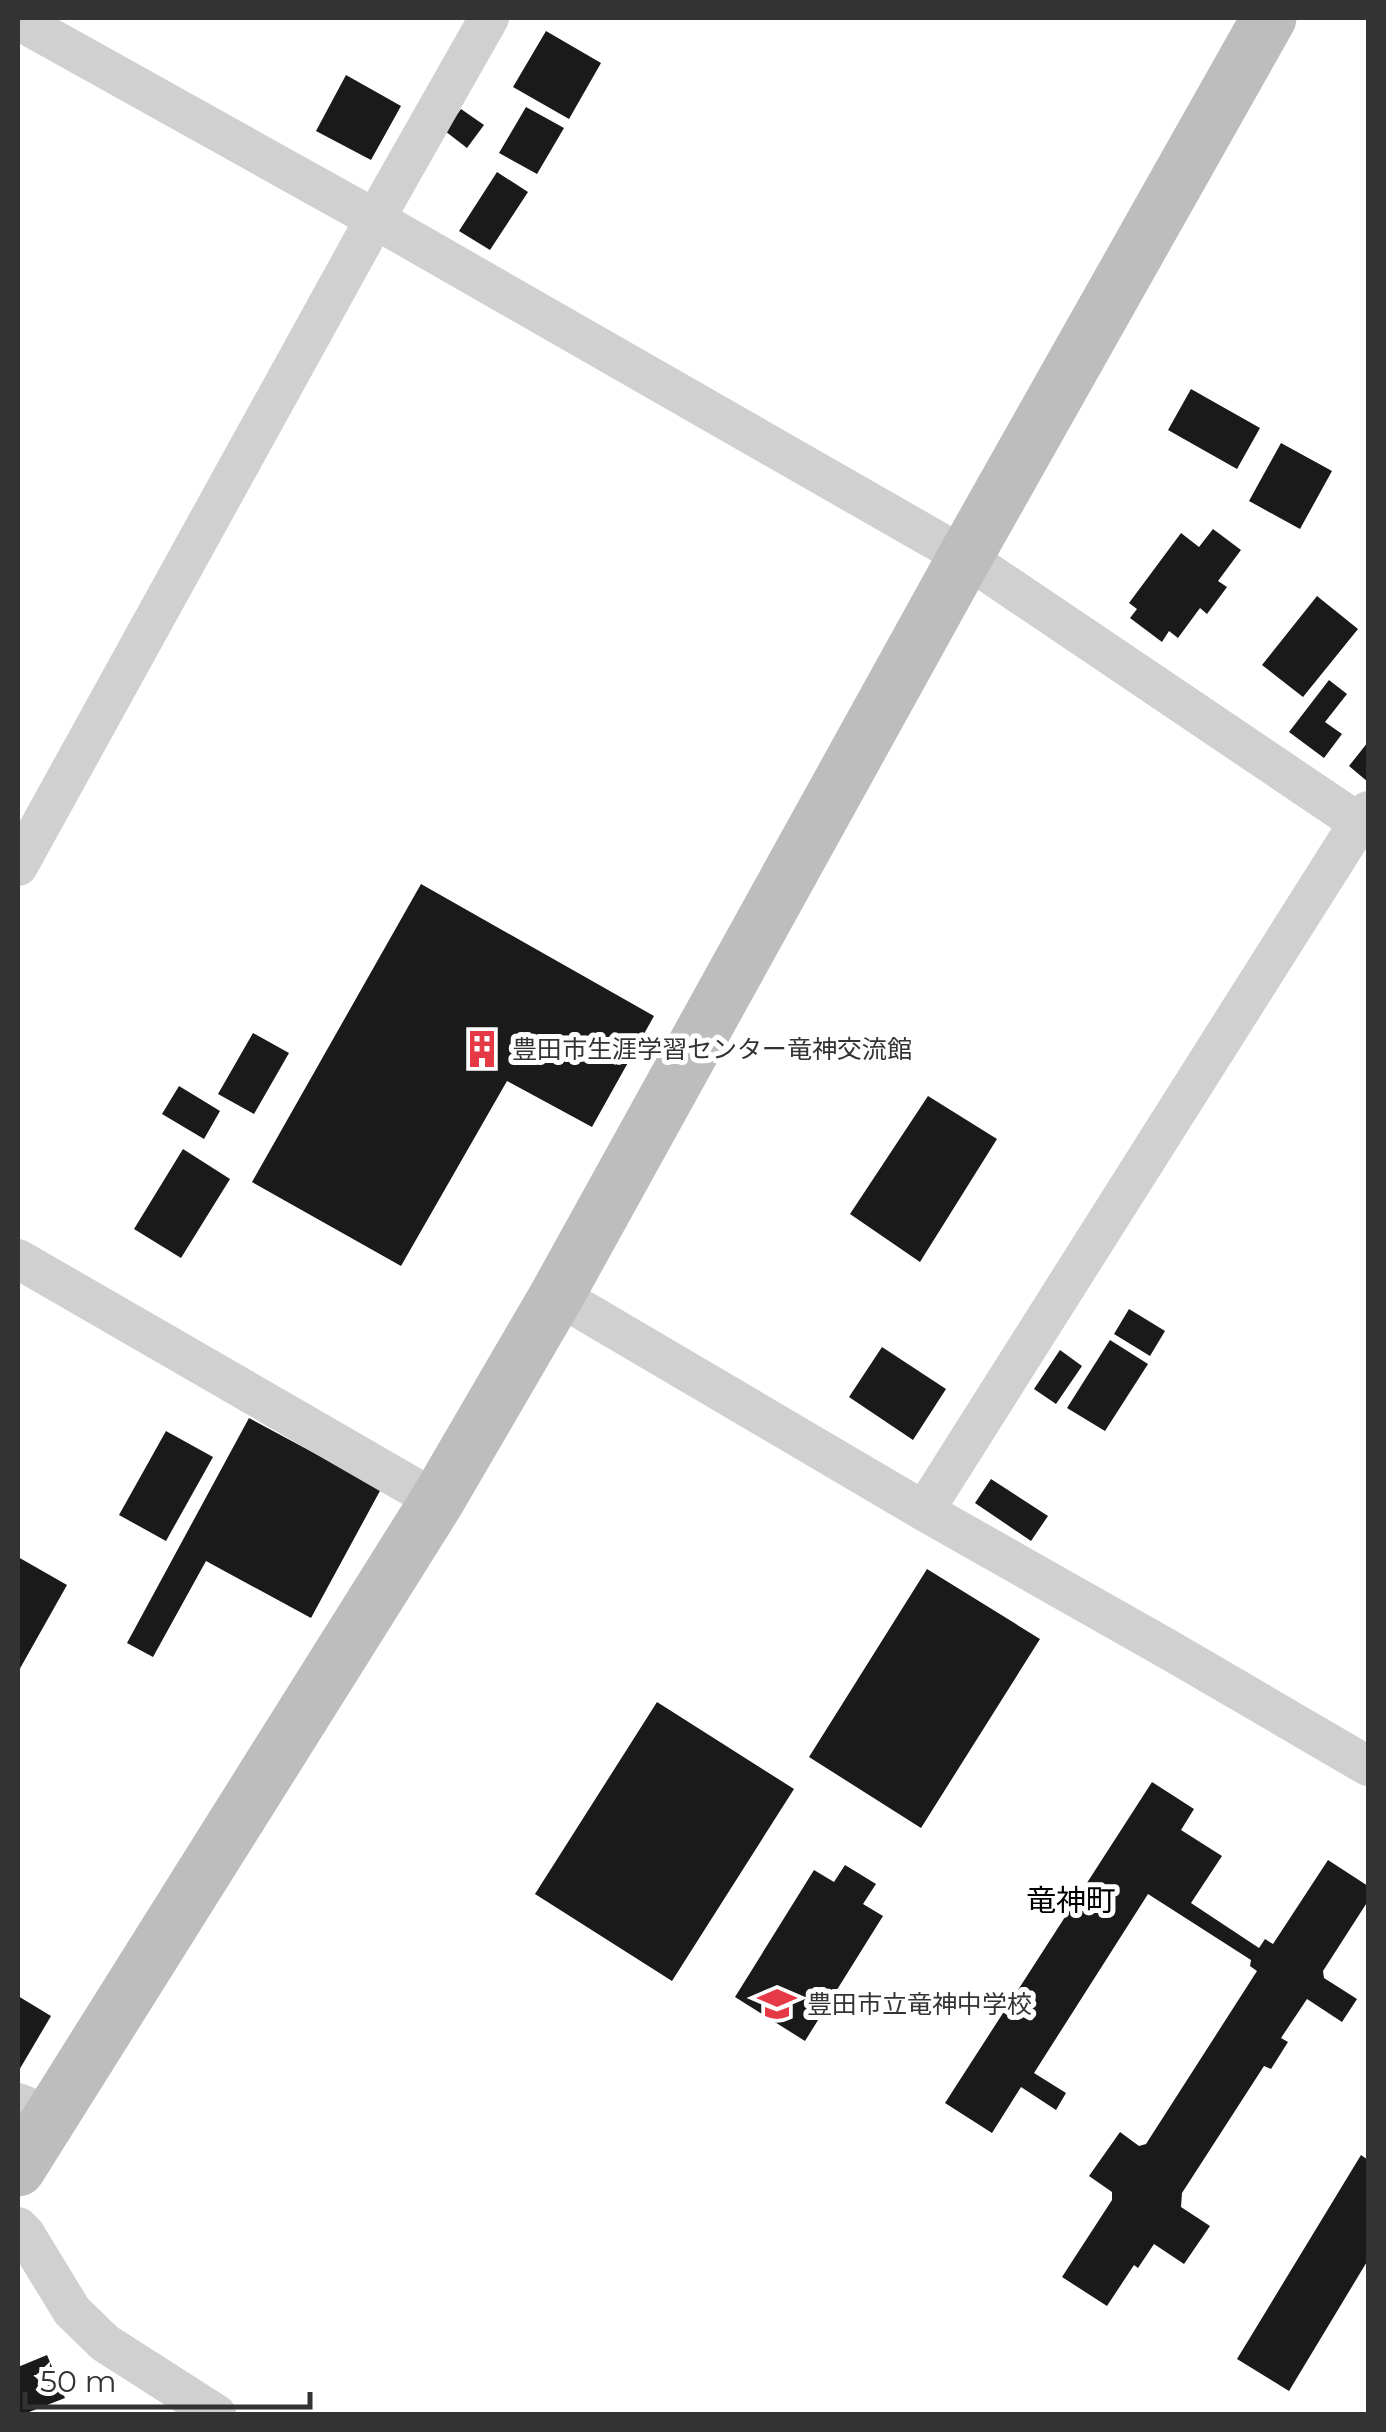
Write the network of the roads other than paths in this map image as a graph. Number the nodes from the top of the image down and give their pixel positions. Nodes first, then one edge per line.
1 (489, 18) edge
2 (1269, 18) edge
3 (18, 20) edge
4 (374, 219) junction
5 (965, 557) junction
6 (1365, 822) edge
7 (18, 866) edge
8 (18, 1260) edge
9 (557, 1295) junction
10 (437, 1501) junction
11 (924, 1511) junction
12 (1368, 1766) edge
13 (34, 2110) edge
14 (18, 2169) edge
15 (18, 2226) edge
16 (216, 2414) edge

1 - 4 street
2 - 5 street
3 - 4 street
4 - 5 street
4 - 7 street
5 - 6 street
5 - 9 street
6 - 11 street
8 - 10 street
9 - 10 street
9 - 11 street
10 - 13 street
11 - 12 street
13 - 14 street
15 - 16 street

